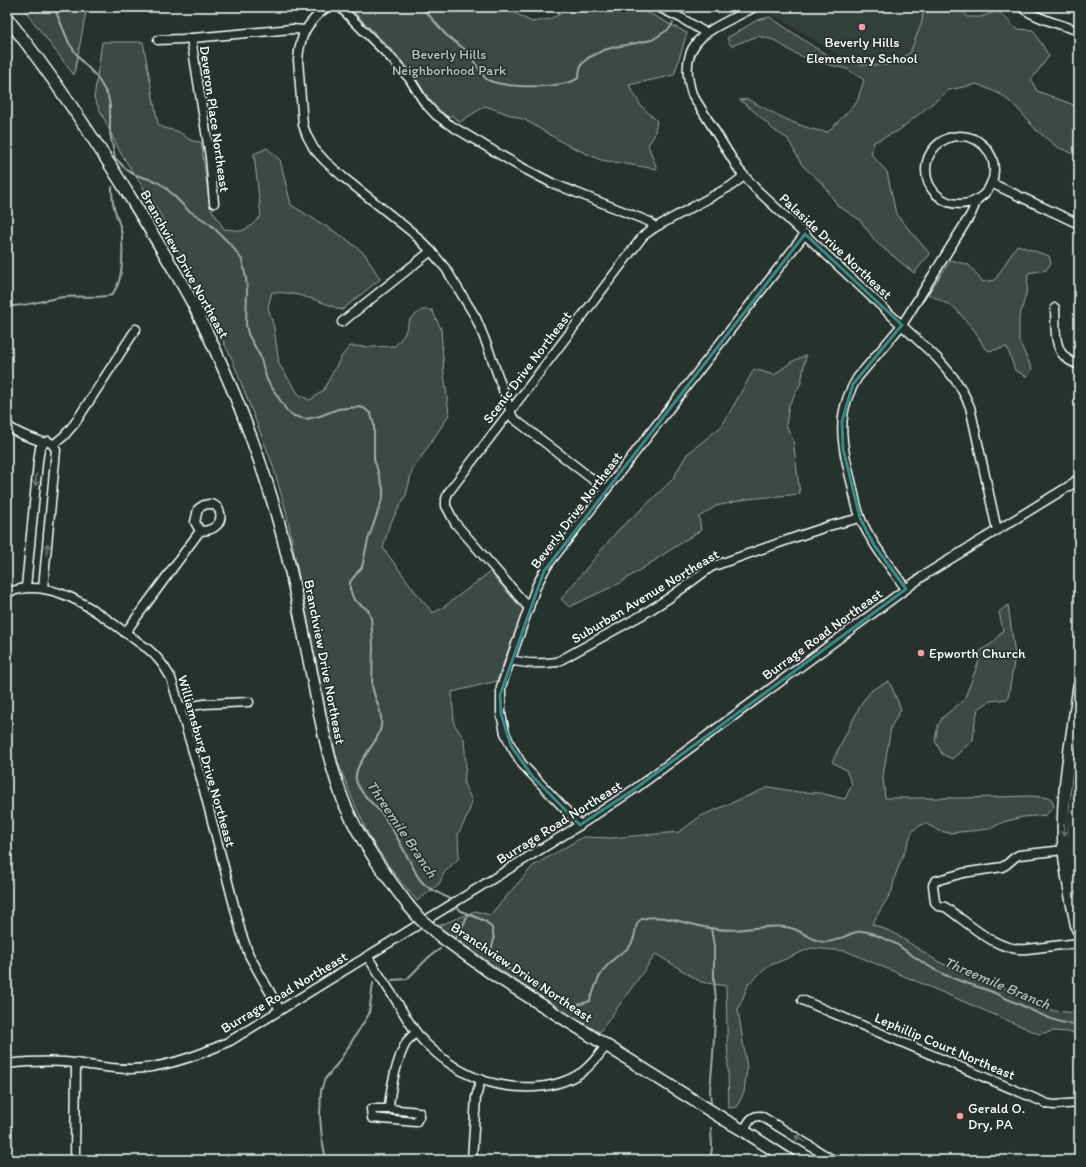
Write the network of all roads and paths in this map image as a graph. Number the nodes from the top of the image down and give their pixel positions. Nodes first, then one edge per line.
1 (327, 7) edge
2 (340, 7) edge
3 (658, 7) edge
4 (755, 7) edge
5 (1021, 7) edge
6 (7, 18) edge
7 (305, 30) junction
8 (1079, 31) edge
9 (706, 33) junction
10 (191, 38) junction
11 (158, 40) dead end
12 (744, 176) junction
13 (991, 183) junction
14 (977, 200) junction
15 (214, 203) dead end
16 (1079, 224) edge
17 (654, 228) junction
18 (805, 234) junction
19 (430, 251) junction
20 (1055, 308) dead end
21 (342, 322) dead end
22 (902, 324) junction
23 (136, 329) dead end
24 (1079, 365) edge
25 (510, 411) junction
26 (7, 425) edge
27 (44, 443) junction
28 (53, 444) junction
29 (1078, 481) edge
30 (605, 490) junction
31 (860, 518) junction
32 (997, 530) junction
33 (200, 531) dead end
34 (26, 587) junction
35 (43, 588) junction
36 (906, 589) junction
37 (7, 593) edge
38 (529, 608) junction
39 (125, 633) junction
40 (510, 660) junction
41 (1079, 686) edge
42 (249, 702) dead end
43 (181, 708) junction
44 (1079, 768) edge
45 (1074, 792) edge
46 (580, 825) junction
47 (1064, 850) junction
48 (1079, 887) edge
49 (1079, 932) edge
50 (1079, 943) edge
51 (367, 956) junction
52 (802, 1000) dead end
53 (280, 1010) junction
54 (416, 1032) junction
55 (606, 1046) junction
56 (76, 1063) junction
57 (7, 1064) edge
58 (481, 1079) junction
59 (1079, 1103) edge
60 (389, 1109) junction
61 (744, 1130) junction
62 (75, 1160) edge
63 (472, 1160) edge
64 (789, 1160) edge
65 (833, 1160) edge

1 - 7 street
2 - 17 street
3 - 9 street
4 - 9 street, Palaside Drive Northeast
5 - 8 street
6 - 55 main road, Branchview Drive Northeast, bridge
7 - 10 street
7 - 19 street
9 - 12 street, Palaside Drive Northeast
10 - 11 street
10 - 15 street, Deveron Place Northeast
12 - 17 street, Scenic Drive Northeast
12 - 18 street, Palaside Drive Northeast
13 - 14 street
13 - 14 street
13 - 16 street
14 - 22 street
17 - 25 street, Scenic Drive Northeast
18 - 22 street, Palaside Drive Northeast
18 - 30 street, Beverly Drive Northeast
19 - 21 street
19 - 25 street
20 - 24 street
22 - 31 street
22 - 32 street, Palaside Drive Northeast
23 - 28 street
25 - 30 street
25 - 38 street, Scenic Drive Northeast
26 - 27 street
27 - 28 street
27 -> 34 street
35 -> 28 street
29 - 32 street, Burrage Road Northeast
30 - 38 street, Beverly Drive Northeast
31 - 36 street
31 - 40 street, Suburban Avenue Northeast
32 - 36 street, Burrage Road Northeast
33 - 39 street
34 - 35 street, Williamsburg Drive Northeast
34 - 37 street, Williamsburg Drive Northeast
35 - 39 street, Williamsburg Drive Northeast
36 - 46 street, Burrage Road Northeast
38 - 40 street, Beverly Drive Northeast
39 - 43 street, Williamsburg Drive Northeast
40 - 46 street, Beverly Drive Northeast
41 - 45 main road
42 - 43 street
43 - 53 street, Williamsburg Drive Northeast
44 - 45 main road
45 -> 47 main road
45 - 48 main road
46 - 51 street, Burrage Road Northeast
47 - 49 main road
47 - 50 street
51 - 53 street, Burrage Road Northeast
51 - 54 street
52 - 59 street, Lephillip Court Northeast
53 - 56 street, Burrage Road Northeast
54 - 58 street
54 - 60 street
55 - 58 street
55 - 61 main road, Branchview Drive Northeast
56 - 57 street, Burrage Road Northeast
56 - 62 street
58 - 63 street
60 - 60 street
61 - 64 main road, Branchview Drive Northeast
65 -> 61 street

